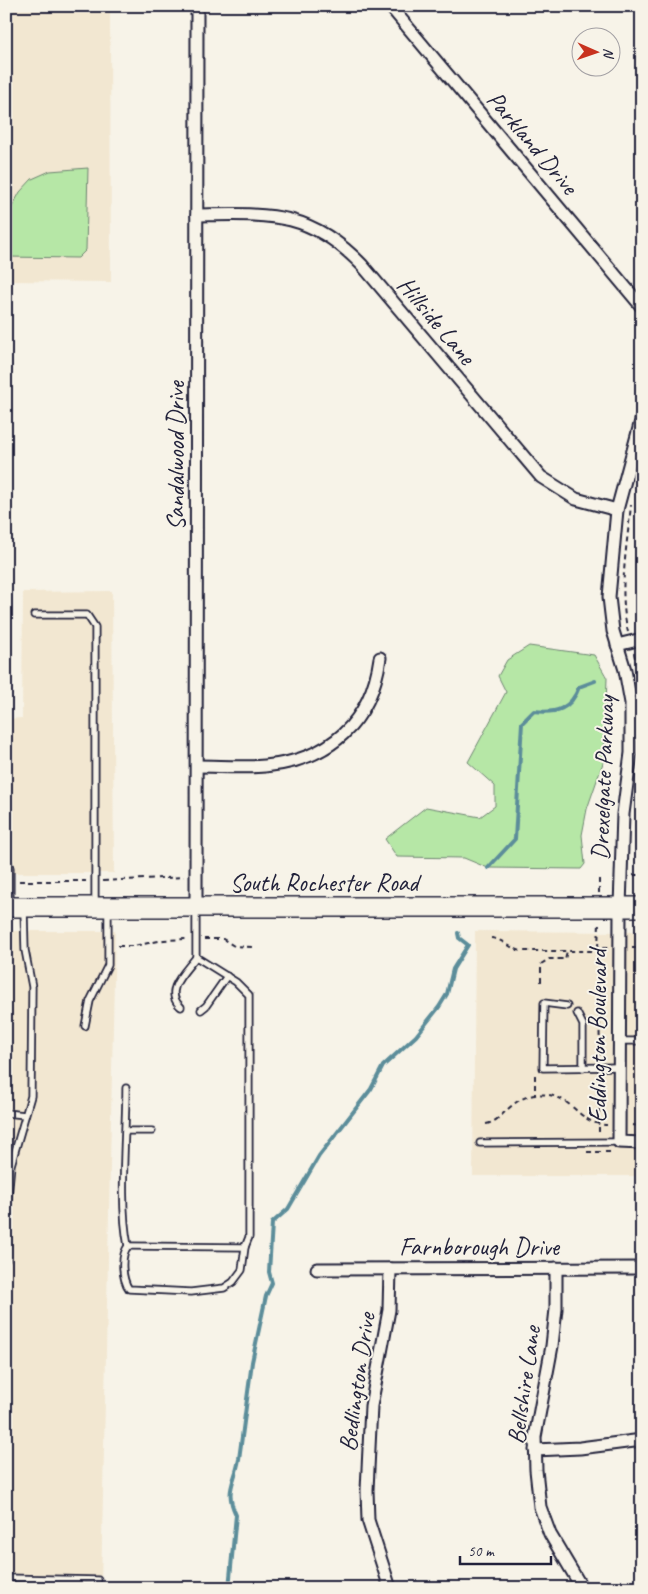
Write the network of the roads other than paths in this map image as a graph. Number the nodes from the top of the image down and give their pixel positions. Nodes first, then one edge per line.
1 (197, 6) edge
2 (390, 6) edge
3 (197, 215) junction
4 (642, 307) edge
5 (642, 417) edge
6 (617, 510) junction
7 (34, 615) dead end
8 (642, 638) edge
9 (617, 645) junction
10 (380, 658) dead end
11 (197, 766) junction
12 (6, 856) edge
13 (101, 906) junction
14 (196, 906) junction
15 (13, 907) edge
16 (620, 907) junction
17 (642, 907) edge
18 (196, 957) junction
19 (227, 976) junction
20 (567, 1006) dead end
21 (181, 1008) dead end
22 (201, 1010) dead end
23 (577, 1013) dead end
24 (85, 1026) dead end
25 (620, 1041) junction
26 (642, 1041) edge
27 (620, 1067) junction
28 (583, 1068) junction
29 (126, 1088) dead end
30 (6, 1113) edge
31 (25, 1115) junction
32 (126, 1131) junction
33 (152, 1131) dead end
34 (619, 1142) junction
35 (642, 1142) edge
36 (480, 1143) dead end
37 (128, 1246) junction
38 (245, 1247) junction
39 (6, 1260) edge
40 (317, 1268) dead end
41 (556, 1268) junction
42 (642, 1268) edge
43 (390, 1269) junction
44 (642, 1440) edge
45 (535, 1450) junction
46 (6, 1578) edge
47 (98, 1580) dead end
48 (390, 1588) edge
49 (582, 1588) edge

1 - 3 street, Sandalwood Drive
2 - 4 street, Parkland Drive
3 - 6 street, Hillside Lane
3 - 11 street, Sandalwood Drive
5 - 6 street, Drexelgate Parkway
6 - 9 street, Drexelgate Parkway
7 - 13 lane
8 - 9 street
9 - 16 street, Drexelgate Parkway
10 - 11 street
11 - 14 street, Sandalwood Drive
12 - 15 lane
13 - 14 main road, South Rochester Road
13 - 15 main road, South Rochester Road
13 - 24 lane
14 - 16 main road, South Rochester Road
14 - 18 lane
15 - 31 lane
16 - 17 main road, South Rochester Road
16 - 25 street, Eddington Boulevard
18 - 19 lane
18 - 21 lane
19 - 22 lane
19 - 38 lane
20 - 28 lane
23 - 28 lane
25 - 26 lane
25 - 27 street, Eddington Boulevard
27 - 28 lane
27 - 34 street, Eddington Boulevard
29 - 32 lane
30 - 31 lane
31 - 39 lane
32 - 33 lane
32 - 37 lane
34 - 35 street, Eddington Boulevard
34 - 36 lane
37 - 38 lane
37 - 38 lane
40 - 43 street, Farnborough Drive
41 - 42 street, Farnborough Drive
41 - 43 street, Farnborough Drive
41 - 45 street, Bellshire Lane
43 - 48 street, Bedlington Drive
44 - 45 street
45 - 49 street, Bellshire Lane
46 - 47 lane

